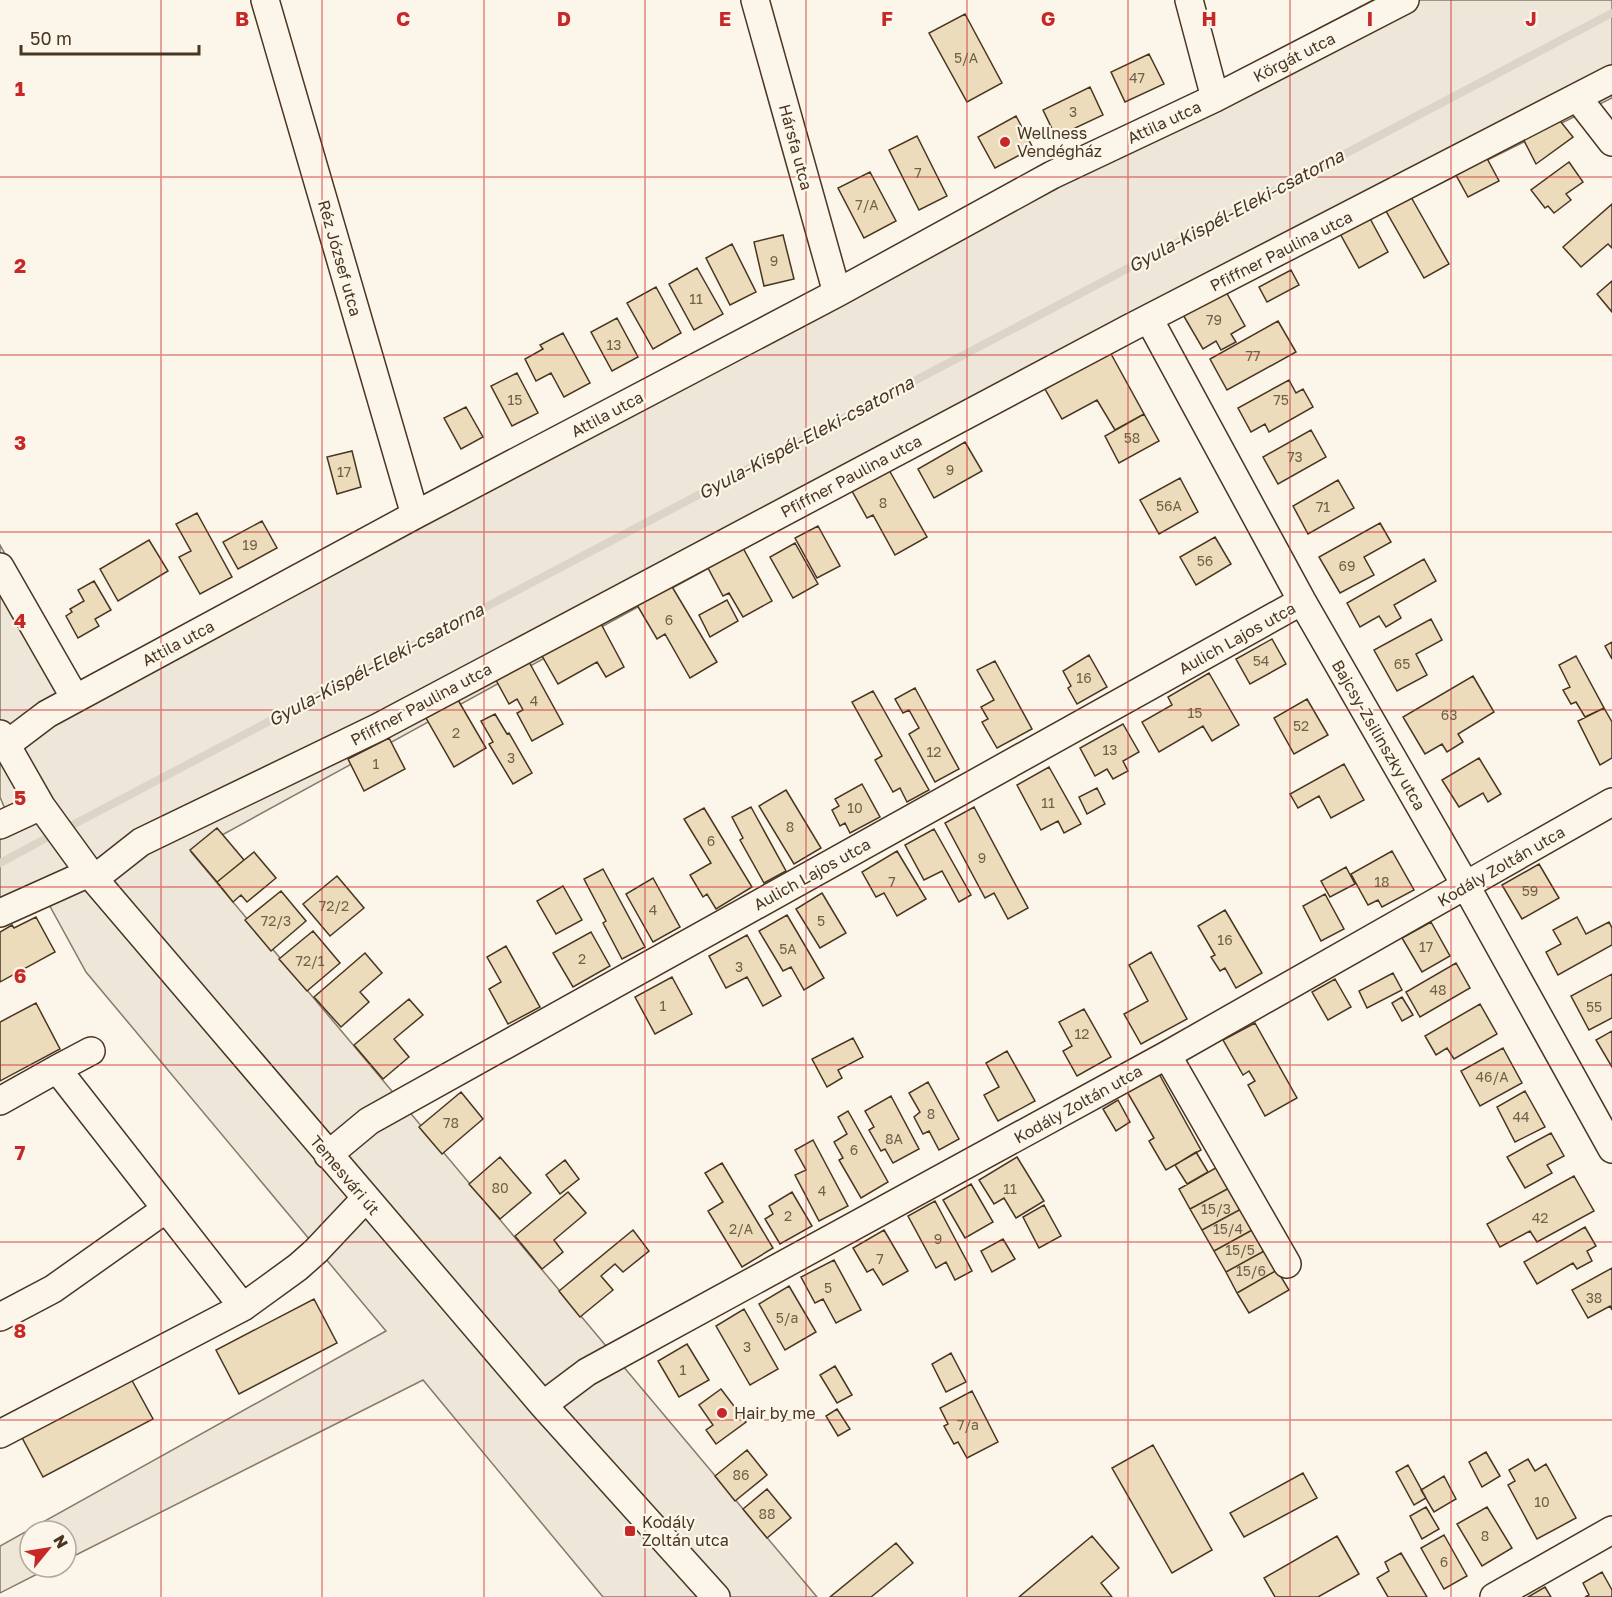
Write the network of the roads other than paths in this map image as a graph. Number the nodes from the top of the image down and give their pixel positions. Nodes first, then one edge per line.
1 (265, 0) edge
2 (755, 0) edge
3 (1189, 0) edge
4 (1405, 0) edge
5 (1612, 79) edge
6 (1215, 98) junction
7 (1577, 98) junction
8 (1612, 142) edge
9 (837, 293) junction
10 (1149, 319) junction
11 (415, 515) junction
12 (0, 567) edge
13 (1302, 601) junction
14 (75, 698) junction
15 (2, 740) edge
16 (1612, 802) edge
17 (45, 811) junction
18 (0, 825) edge
19 (86, 869) junction
20 (1466, 886) junction
21 (0, 913) edge
22 (91, 1051) dead end
23 (1167, 1055) junction
24 (57, 1069) junction
25 (0, 1101) edge
26 (1612, 1149) edge
27 (328, 1155) junction
28 (365, 1199) junction
29 (166, 1209) junction
30 (1287, 1264) dead end
31 (243, 1307) junction
32 (0, 1317) edge
33 (543, 1405) junction
34 (0, 1434) edge
35 (1612, 1530) edge
36 (716, 1597) edge
37 (1494, 1597) edge

1 - 11 street, Réz József utca
2 - 9 street, Hársfa utca
3 - 6 street
4 - 6 street, Körgát utca
5 - 7 street, Pfiffner Paulina utca
6 - 9 street, Attila utca
7 - 8 street
7 - 10 street, Pfiffner Paulina utca
9 - 11 street, Attila utca
10 - 13 street, Bajcsy-Zsilinszky utca
10 - 19 street, Pfiffner Paulina utca
11 - 14 street, Attila utca
12 - 14 street
13 - 20 street, Bajcsy-Zsilinszky utca
13 - 27 street, Aulich Lajos utca
14 - 15 street, Attila utca
15 - 17 street, Temesvári út
16 - 20 street, Kodály Zoltán utca
17 - 18 street
17 - 19 street, Temesvári út
19 - 21 street, Pfiffner Paulina utca
19 - 27 street, Temesvári út
20 - 23 street, Kodály Zoltán utca
20 - 26 street, Bajcsy-Zsilinszky utca
22 - 24 street
23 - 30 street
23 - 33 street, Kodály Zoltán utca
24 - 25 street
24 - 29 street
27 - 28 street, Temesvári út
28 - 31 street
28 - 33 street, Temesvári út
29 - 31 street
29 - 32 street
31 - 34 street
33 - 36 street, Temesvári út
35 - 37 street

